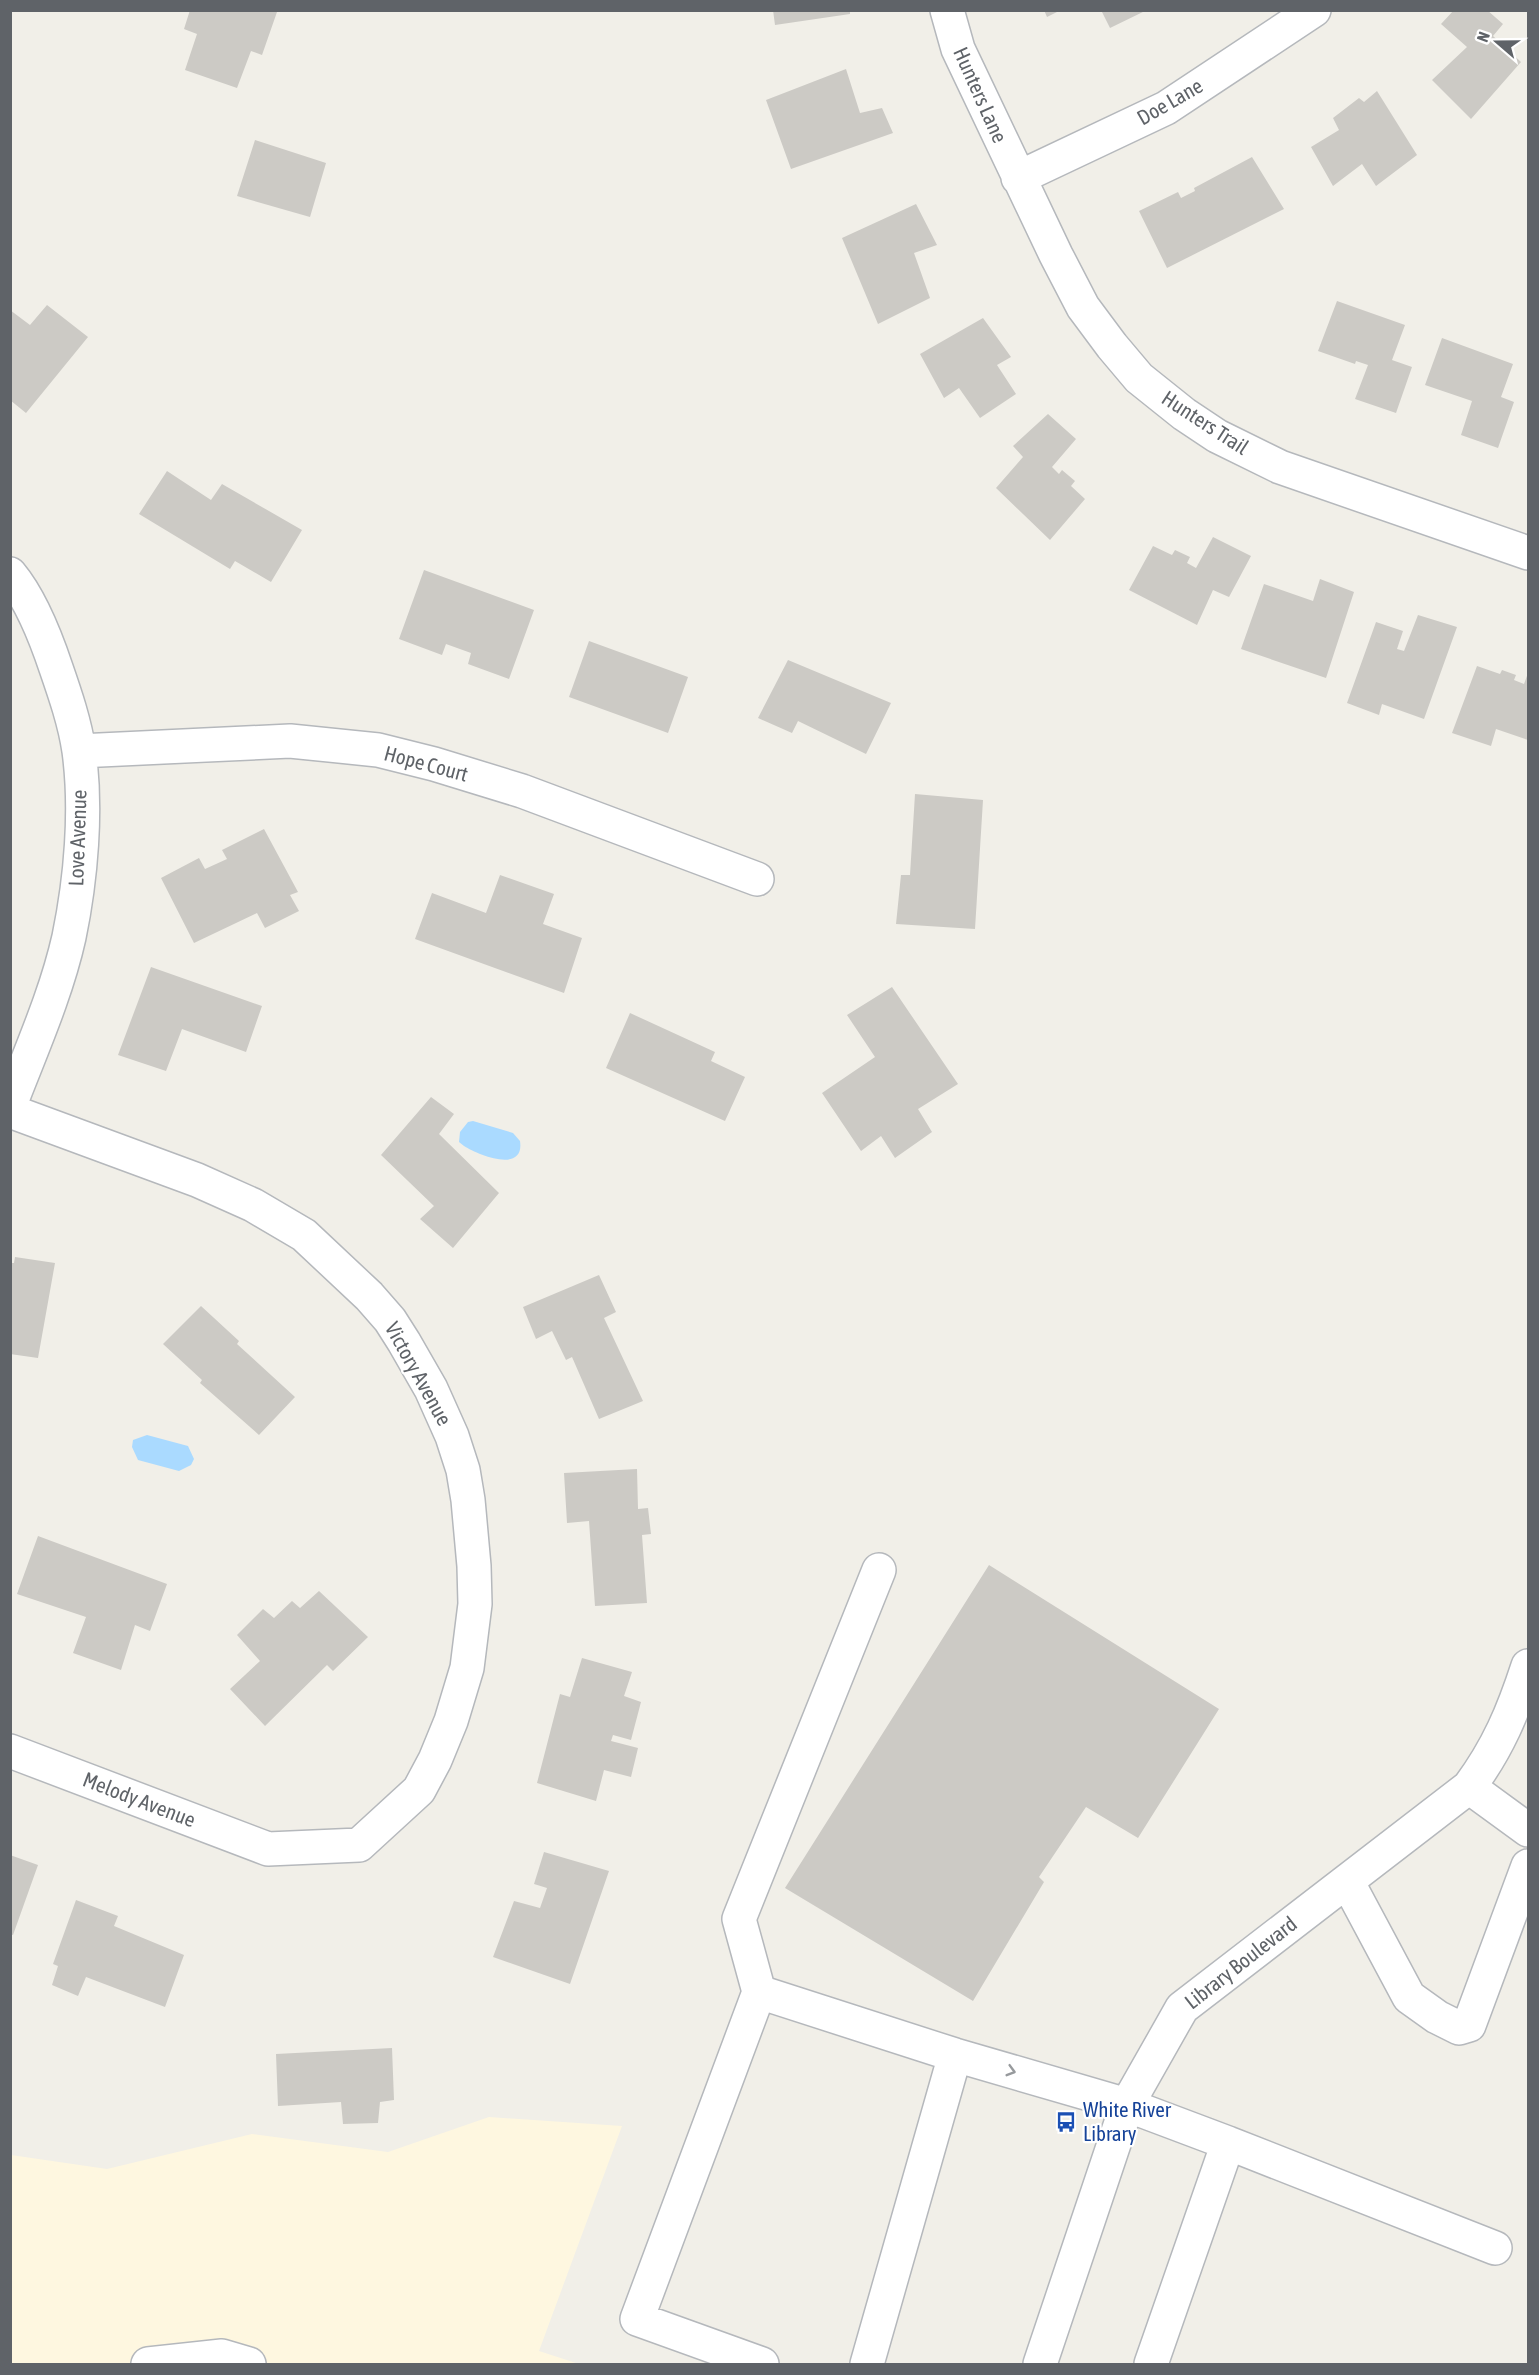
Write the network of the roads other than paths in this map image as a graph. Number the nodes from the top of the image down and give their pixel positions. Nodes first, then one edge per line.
1 (947, 10) edge
2 (1314, 10) edge
3 (1018, 178) junction
4 (1528, 553) edge
5 (10, 574) edge
6 (79, 751) junction
7 (757, 879) dead end
8 (10, 1105) edge
9 (10, 1110) edge
10 (879, 1570) dead end
11 (1528, 1666) edge
12 (10, 1751) edge
13 (1469, 1787) junction
14 (1528, 1830) edge
15 (268, 1849) joint
16 (1528, 1866) edge
17 (1347, 1881) junction
18 (759, 1992) junction
19 (955, 2055) junction
20 (1127, 2105) junction
21 (1228, 2143) junction
22 (1495, 2248) dead end
23 (148, 2364) edge
24 (249, 2364) edge
25 (762, 2364) edge
26 (867, 2364) edge
27 (1040, 2364) edge
28 (1151, 2364) edge

1 - 3 street, Hunters Lane
2 - 3 street, Doe Lane
3 - 4 street, Hunters Trail
5 - 6 street, Love Avenue
6 - 7 street, Hope Court
6 - 8 street, Love Avenue
9 - 15 street, Victory Avenue
10 - 18 street
11 - 13 street, Library Boulevard
12 - 15 street, Melody Avenue
13 - 14 street
13 - 17 street, Library Boulevard
16 - 17 street
17 - 20 street, Library Boulevard
18 - 19 street
18 - 25 street
19 -> 20 street
19 - 26 street
20 - 21 street
20 - 27 street, Library Boulevard
21 - 22 street
21 - 28 street
23 - 24 street

